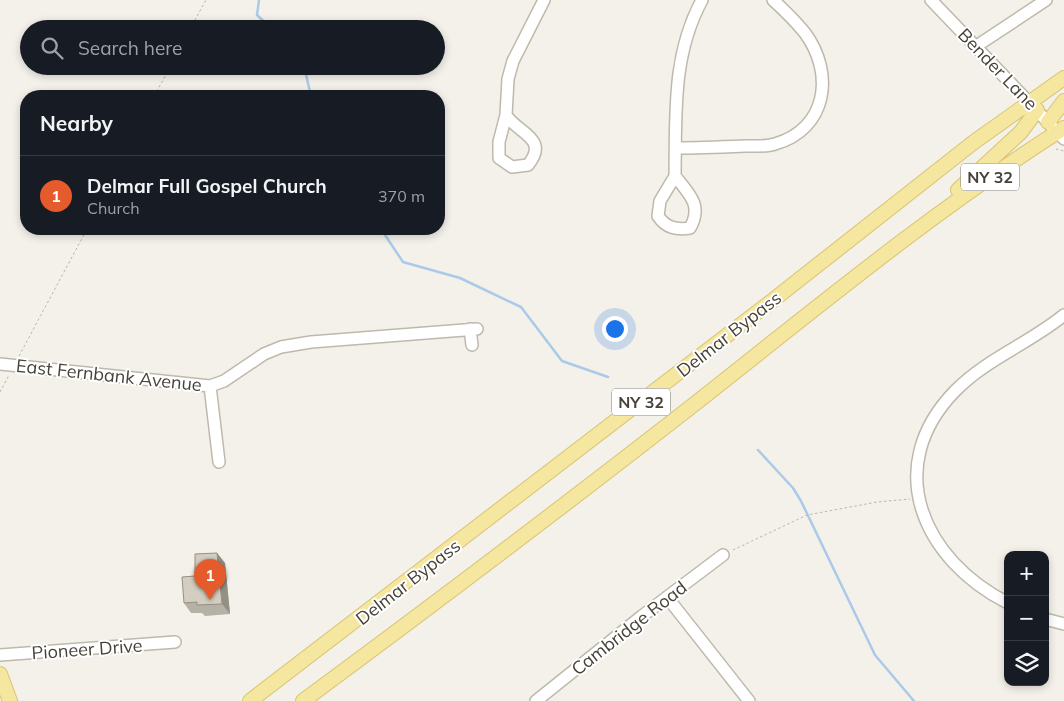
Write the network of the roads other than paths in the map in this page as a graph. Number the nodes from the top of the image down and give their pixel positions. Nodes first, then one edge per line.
1 (544, 0) edge
2 (702, 0) edge
3 (773, 0) edge
4 (931, 0) edge
5 (1046, 0) edge
6 (975, 47) junction
7 (1064, 78) edge
8 (1064, 101) edge
9 (1033, 105) junction
10 (506, 115) junction
11 (1058, 130) edge
12 (676, 148) junction
13 (675, 176) junction
14 (924, 224) junction
15 (1062, 321) edge
16 (472, 345) dead end
17 (0, 364) edge
18 (210, 386) junction
19 (219, 462) dead end
20 (723, 555) road end
21 (667, 597) junction
22 (1004, 601) edge
23 (1049, 620) edge
24 (1064, 624) edge
25 (175, 642) dead end
26 (0, 655) edge
27 (0, 674) edge
28 (10, 701) edge
29 (250, 701) edge
30 (303, 701) edge
31 (536, 701) edge
32 (748, 701) edge

1 - 10 street
2 - 12 street
3 - 12 street
4 - 6 street, Bender Lane
5 - 6 street
6 - 9 street, Bender Lane
7 - 9 main road, Delmar Bypass / NY 32
8 - 11 main road, Delmar Bypass
9 - 11 street, Bender Lane
9 - 14 main road
9 - 29 main road, Delmar Bypass / NY 32
10 - 10 street
11 - 14 main road, Delmar Bypass / NY 32
12 - 13 street
13 - 13 street
14 - 30 main road, Delmar Bypass / NY 32
15 - 22 street
16 - 18 street, East Fernbank Avenue
17 - 18 street, East Fernbank Avenue
18 - 19 street
20 - 21 street, Cambridge Road
21 - 31 street, Cambridge Road
21 - 32 street
23 - 24 street
25 - 26 street, Pioneer Drive
27 - 28 main road

